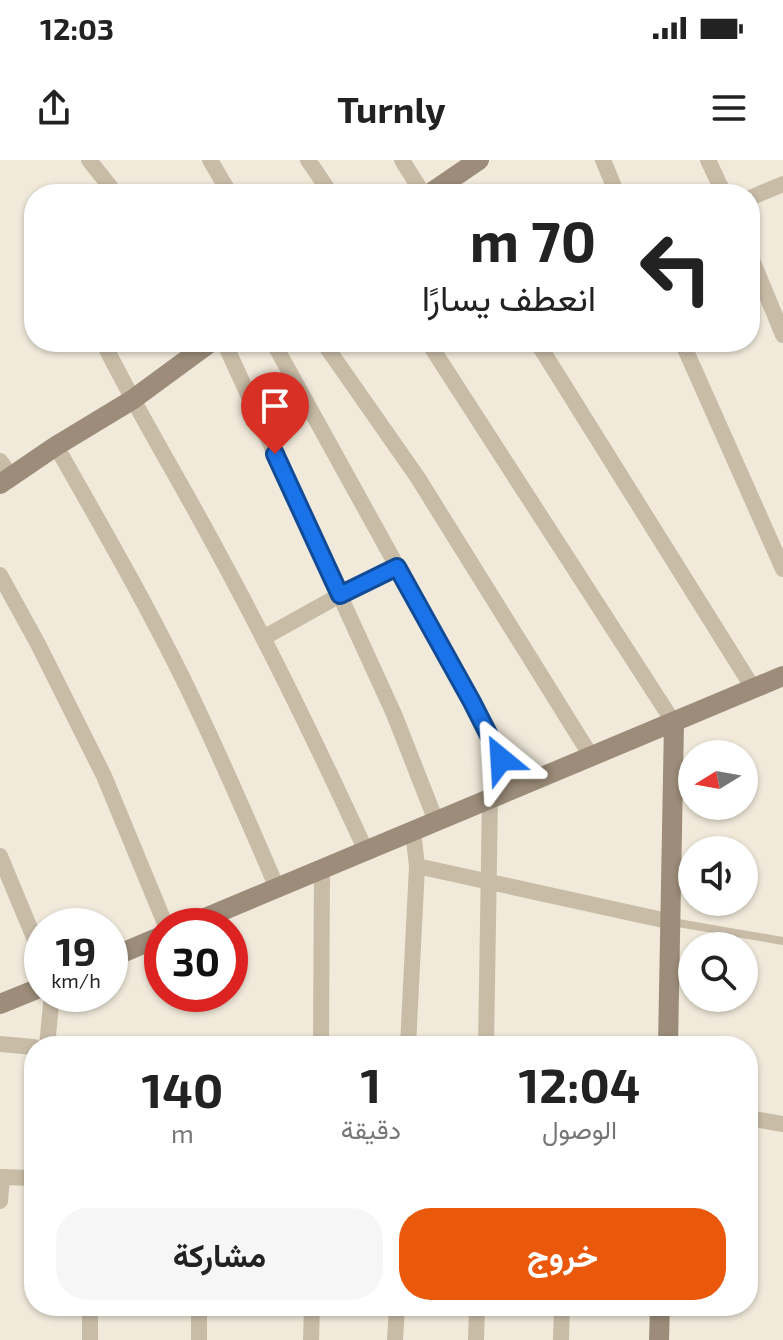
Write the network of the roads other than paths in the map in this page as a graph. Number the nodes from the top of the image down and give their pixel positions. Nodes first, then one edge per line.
1 (89, 160) edge
2 (210, 160) edge
3 (308, 160) edge
4 (402, 160) edge
5 (479, 160) edge
6 (603, 160) edge
7 (708, 160) edge
8 (108, 184) edge
9 (224, 184) edge
10 (324, 184) edge
11 (417, 184) edge
12 (448, 184) edge
13 (613, 184) edge
14 (719, 184) edge
15 (783, 184) edge
16 (760, 194) edge
17 (760, 279) edge
18 (783, 335) edge
19 (108, 352) edge
20 (197, 352) edge
21 (229, 352) edge
22 (279, 352) edge
23 (330, 352) edge
24 (434, 352) edge
25 (543, 352) edge
26 (686, 352) edge
27 (132, 400) junction
28 (56, 446) junction
29 (4, 474) edge
30 (397, 567) junction
31 (783, 569) edge
32 (0, 575) edge
33 (340, 595) junction
34 (263, 638) junction
35 (783, 676) edge
36 (753, 688) junction
37 (674, 723) junction
38 (591, 756) junction
39 (515, 788) junction
40 (490, 797) junction
41 (436, 821) junction
42 (413, 831) junction
43 (366, 851) junction
44 (0, 856) edge
45 (417, 866) junction
46 (322, 868) junction
47 (489, 882) junction
48 (277, 888) junction
49 (159, 908) edge
50 (229, 908) edge
51 (24, 914) edge
52 (672, 922) junction
53 (783, 941) edge
54 (24, 994) edge
55 (0, 1004) edge
56 (50, 1012) edge
57 (48, 1036) edge
58 (321, 1036) edge
59 (408, 1036) edge
60 (486, 1036) edge
61 (668, 1036) edge
62 (0, 1044) edge
63 (24, 1046) edge
64 (758, 1120) edge
65 (783, 1124) edge
66 (1, 1176) edge
67 (24, 1177) edge
68 (0, 1201) edge
69 (90, 1316) edge
70 (199, 1316) edge
71 (312, 1316) edge
72 (396, 1316) edge
73 (477, 1316) edge
74 (562, 1316) edge
75 (660, 1316) edge
76 (90, 1340) edge
77 (199, 1340) edge
78 (311, 1340) edge
79 (395, 1340) edge
80 (476, 1340) edge
81 (561, 1340) edge
82 (659, 1340) edge

1 - 8 street
2 - 9 street
3 - 10 street
4 - 11 street
5 - 12 street
6 - 13 street
7 - 14 street
15 - 16 street
17 - 18 street
19 - 27 street
20 - 27 street
21 - 33 street
22 - 30 street
23 - 38 street
24 - 37 street
25 - 36 street
26 - 31 street
27 - 28 street
27 - 34 street
28 - 29 street
28 - 48 street
30 - 33 street
30 - 39 street
32 - 49 street
33 - 34 street
33 - 41 street
34 - 43 street
35 - 36 street
36 - 37 street
37 - 38 street
37 - 52 street
38 - 39 street
39 - 40 street
40 - 41 street
40 - 47 street
41 - 42 street
42 - 43 street
42 - 45 street
43 - 46 street
44 - 51 street
45 - 47 street
45 - 59 street
46 - 48 street
46 - 58 street
47 - 52 street
47 - 60 street
48 - 50 street
52 - 53 lane
52 - 61 street
54 - 55 street
56 - 57 street
62 - 63 street
64 - 65 street
66 - 67 street
66 - 68 street
69 - 76 street
70 - 77 street
71 - 78 street
72 - 79 street
73 - 80 street
74 - 81 street
75 - 82 street

